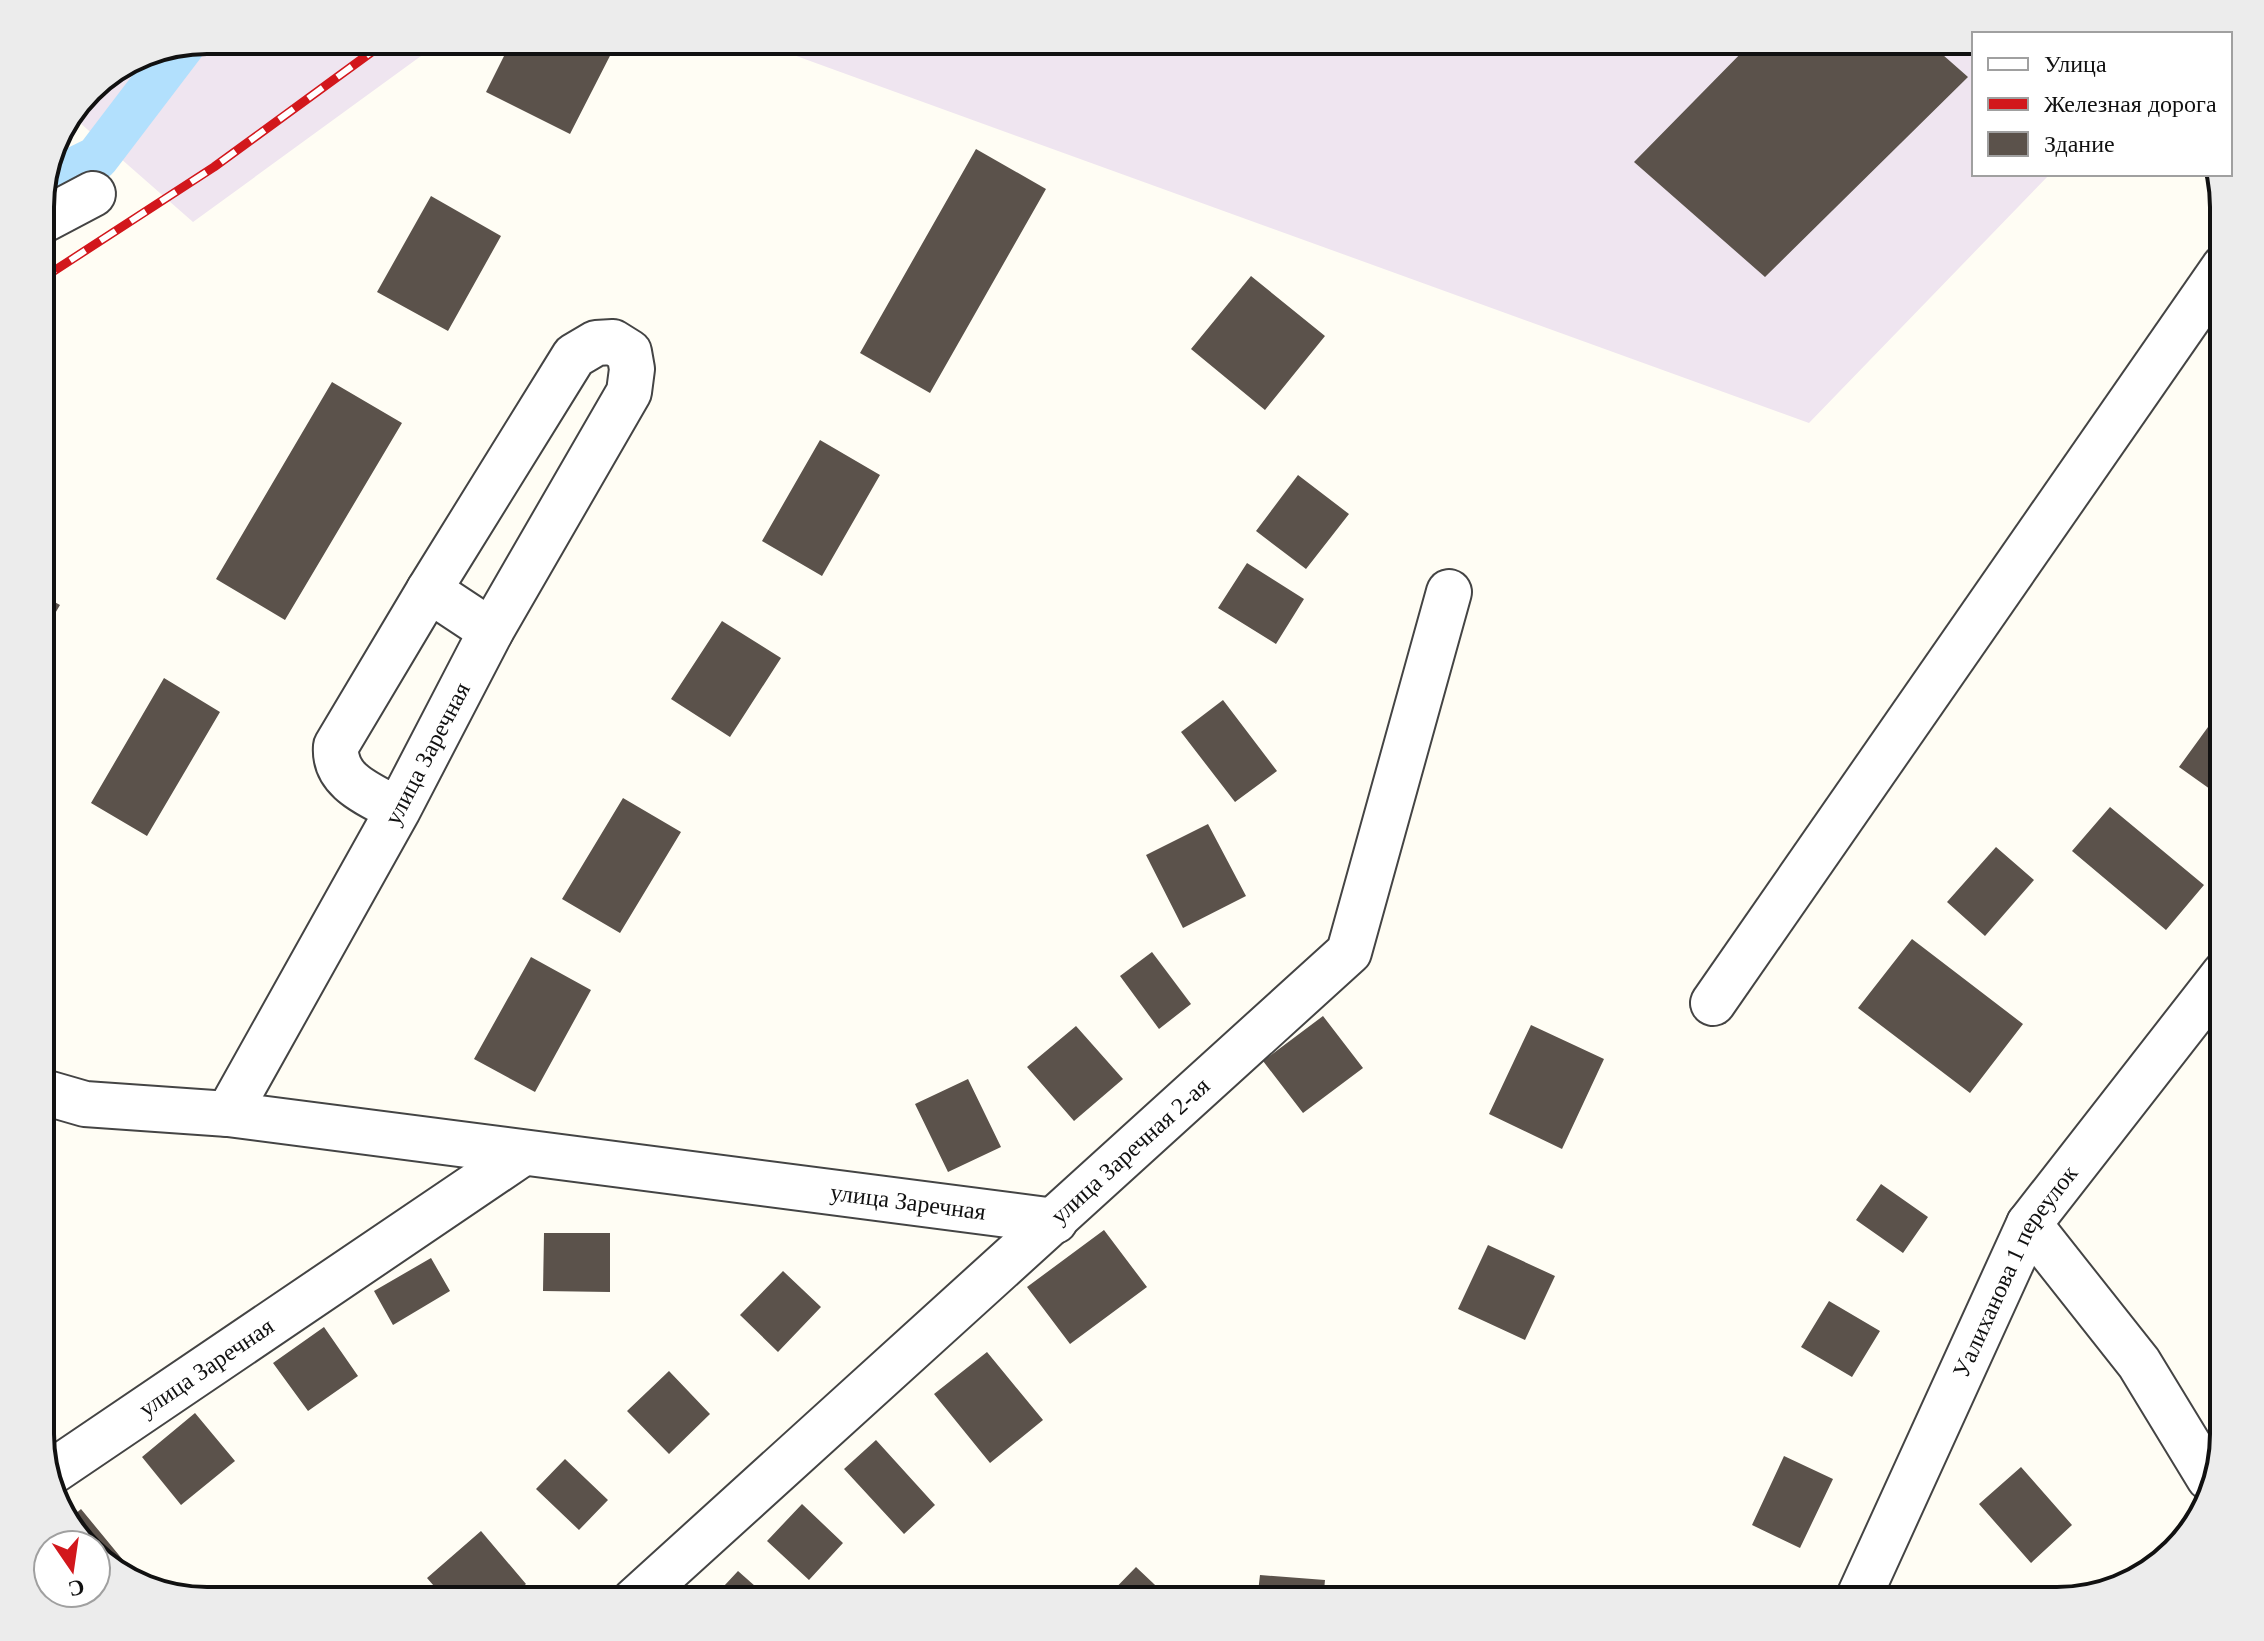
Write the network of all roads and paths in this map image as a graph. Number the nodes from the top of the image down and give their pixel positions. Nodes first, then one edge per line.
1 (93, 194) dead end
2 (54, 215) edge
3 (2210, 287) edge
4 (429, 590) junction
5 (1449, 592) dead end
6 (491, 631) junction
7 (398, 810) junction
8 (2210, 992) edge
9 (1713, 1003) dead end
10 (54, 1095) edge
11 (228, 1114) junction
12 (523, 1153) junction
13 (1055, 1221) junction
14 (2029, 1224) junction
15 (58, 1468) edge
16 (2205, 1472) edge
17 (650, 1587) edge
18 (1863, 1587) edge

1 - 2 street
3 - 9 street
4 - 6 street
4 - 6 street, улица Заречная
4 - 7 street
5 - 13 street, улица Заречная 2-ая
6 - 7 street, улица Заречная
7 - 11 street, улица Заречная
8 - 14 street, Уалиханова 1 переулок
10 - 11 street, улица Заречная
11 - 12 street, улица Заречная
12 - 13 street, улица Заречная
12 - 15 street, улица Заречная
13 - 17 street, улица Заречная 2-ая
14 - 16 street
14 - 18 street, Уалиханова 1 переулок

